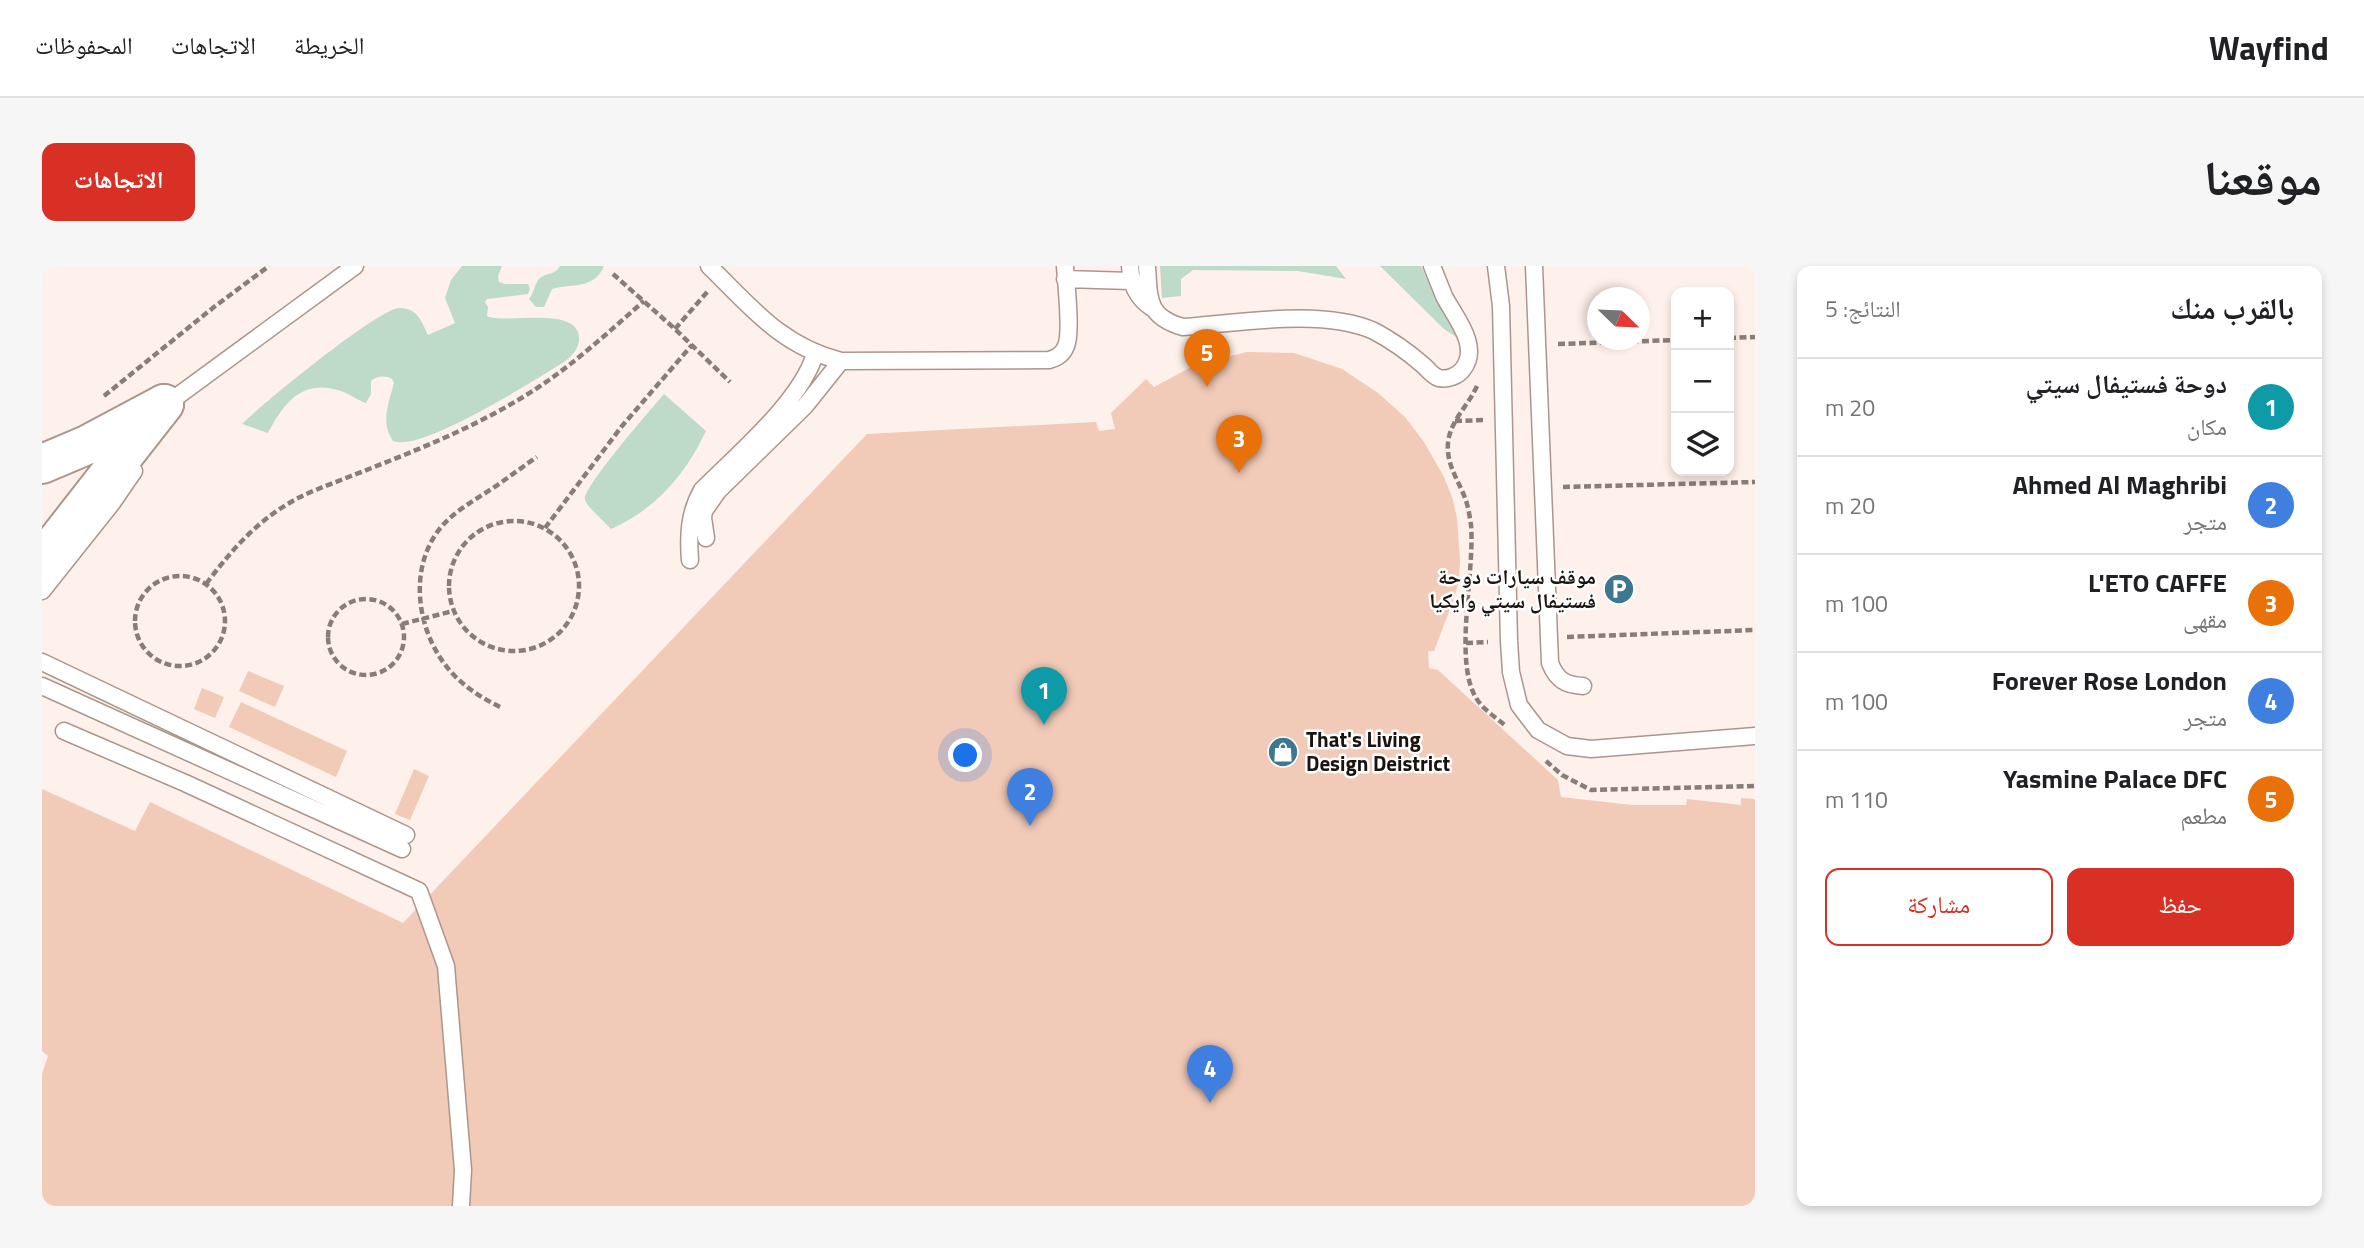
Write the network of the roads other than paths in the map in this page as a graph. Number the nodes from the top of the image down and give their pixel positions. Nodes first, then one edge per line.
1 (355, 266) edge
2 (1147, 266) edge
3 (1432, 266) edge
4 (1496, 266) edge
5 (1534, 266) edge
6 (714, 272) edge
7 (1065, 273) edge
8 (1131, 274) edge
9 (1153, 309) junction
10 (815, 354) junction
11 (841, 361) junction
12 (164, 404) junction
13 (42, 464) edge
14 (706, 538) dead end
15 (42, 560) edge
16 (690, 560) dead end
17 (42, 591) edge
18 (42, 662) edge
19 (42, 685) edge
20 (1583, 686) dead end
21 (64, 731) dead end
22 (1755, 736) edge
23 (461, 1206) edge

1 - 12 lane
2 - 9 lane
3 - 9 lane
4 - 22 lane
5 - 20 lane
6 - 10 lane
7 - 8 lane
7 - 11 lane
8 - 9 lane
10 - 11 lane
10 - 16 lane
11 - 14 lane
12 - 13 main road
12 - 15 main road
12 - 17 lane
18 - 19 lane
21 - 23 lane

